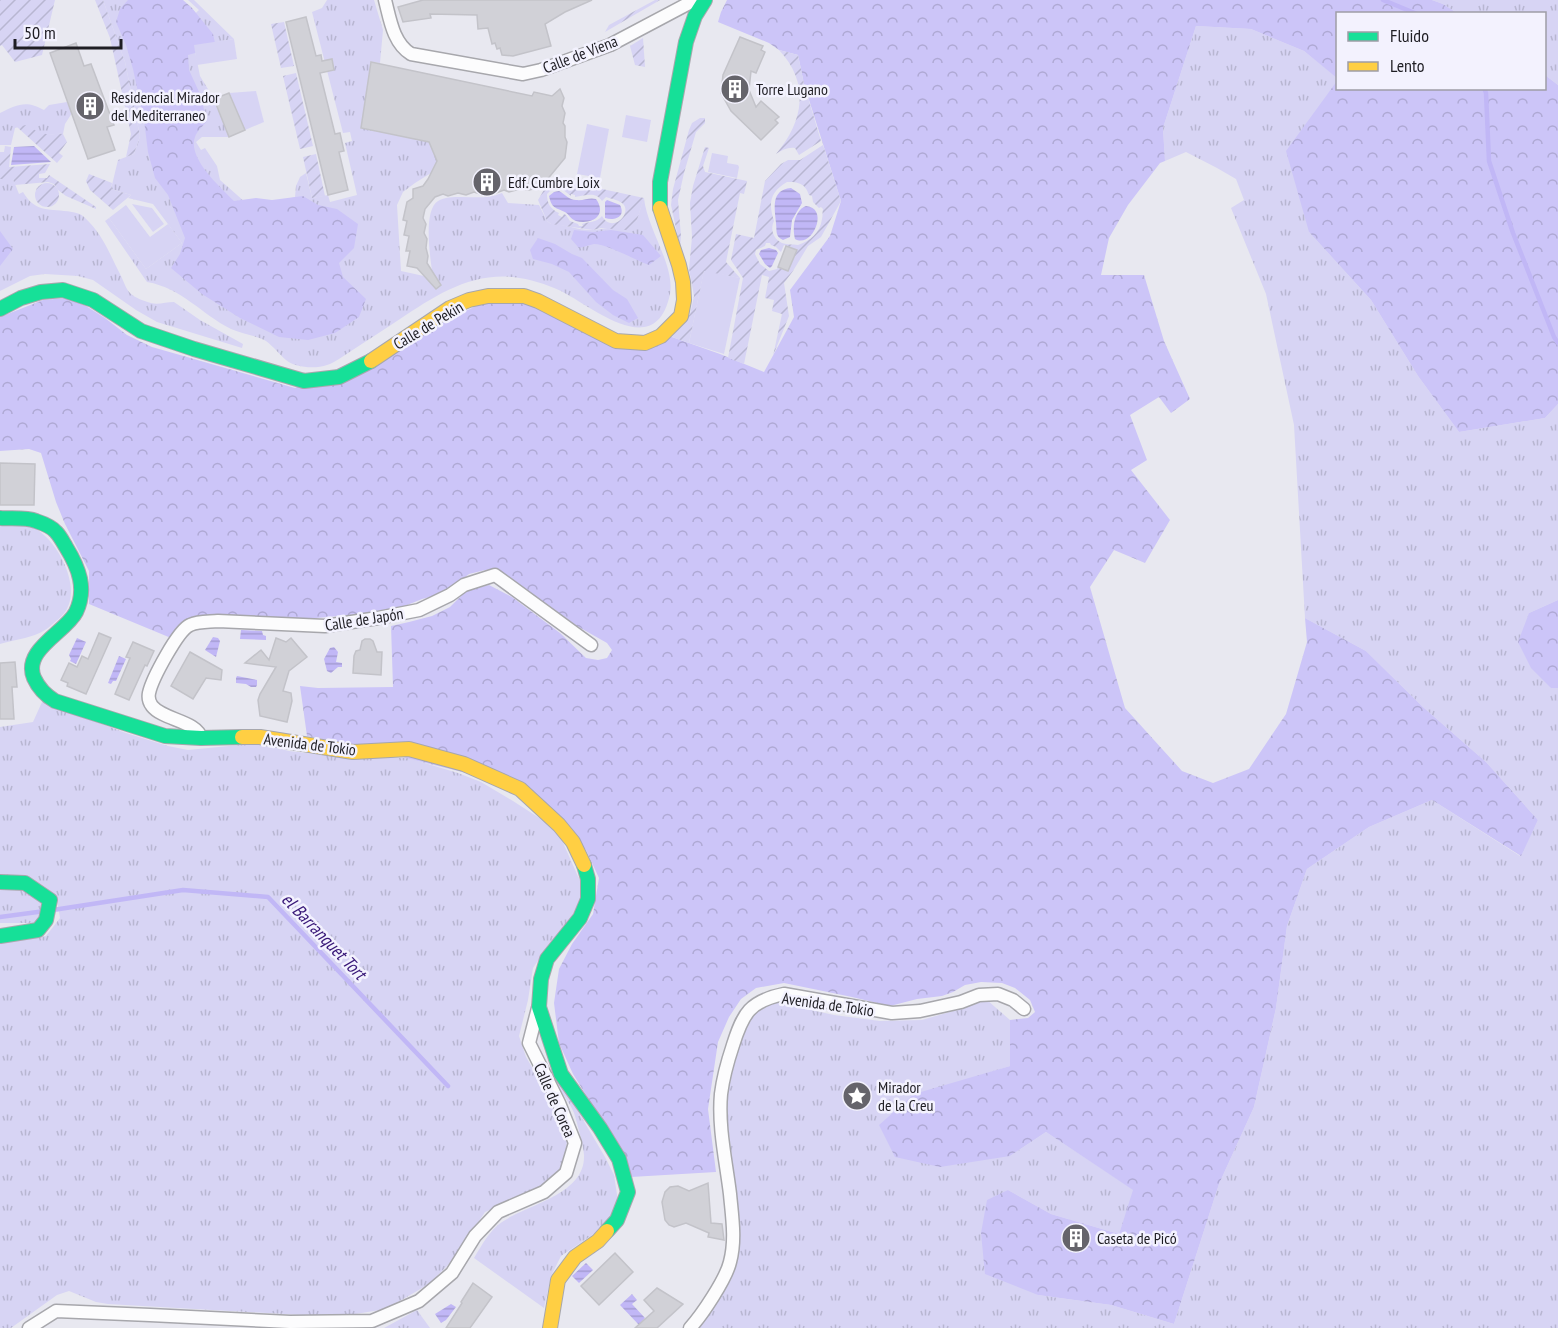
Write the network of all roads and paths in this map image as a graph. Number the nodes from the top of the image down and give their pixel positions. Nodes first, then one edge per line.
1 (385, 0) edge
2 (695, 0) edge
3 (705, 0) edge
4 (0, 309) edge
5 (0, 518) edge
6 (591, 645) dead end
7 (201, 738) junction
8 (0, 882) edge
9 (0, 936) edge
10 (539, 1007) junction
11 (1024, 1009) dead end
12 (29, 1328) edge
13 (550, 1328) edge
14 (690, 1328) edge

1 - 2 street, Calle de Viena
3 - 4 street, Calle de Pekin
5 - 7 street, Avenida de Tokio
6 - 7 street, Calle de Japón
7 - 10 street, Avenida de Tokio
8 - 9 street
10 - 12 street, Calle de Corea
10 - 13 street, Avenida de Tokio
11 - 14 street, Avenida de Tokio

